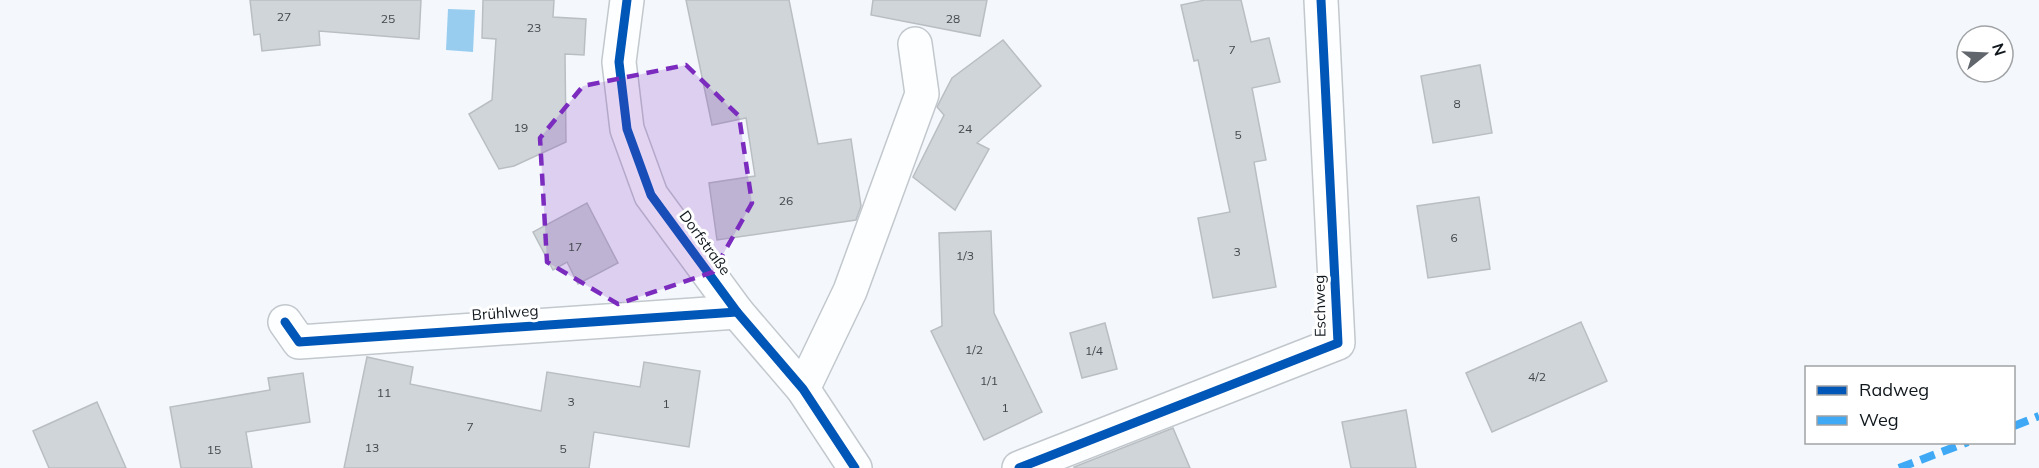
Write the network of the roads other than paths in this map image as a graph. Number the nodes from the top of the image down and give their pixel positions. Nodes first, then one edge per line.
1 (627, 0) edge
2 (1321, 0) edge
3 (915, 44) dead end
4 (737, 312) junction
5 (285, 322) dead end
6 (803, 388) junction
7 (855, 468) edge
8 (1019, 468) edge

1 - 4 street, Dorfstraße
2 - 8 street, Eschweg
3 - 6 street
4 - 5 street, Brühlweg
4 - 6 street, Dorfstraße
6 - 7 street, Dorfstraße

